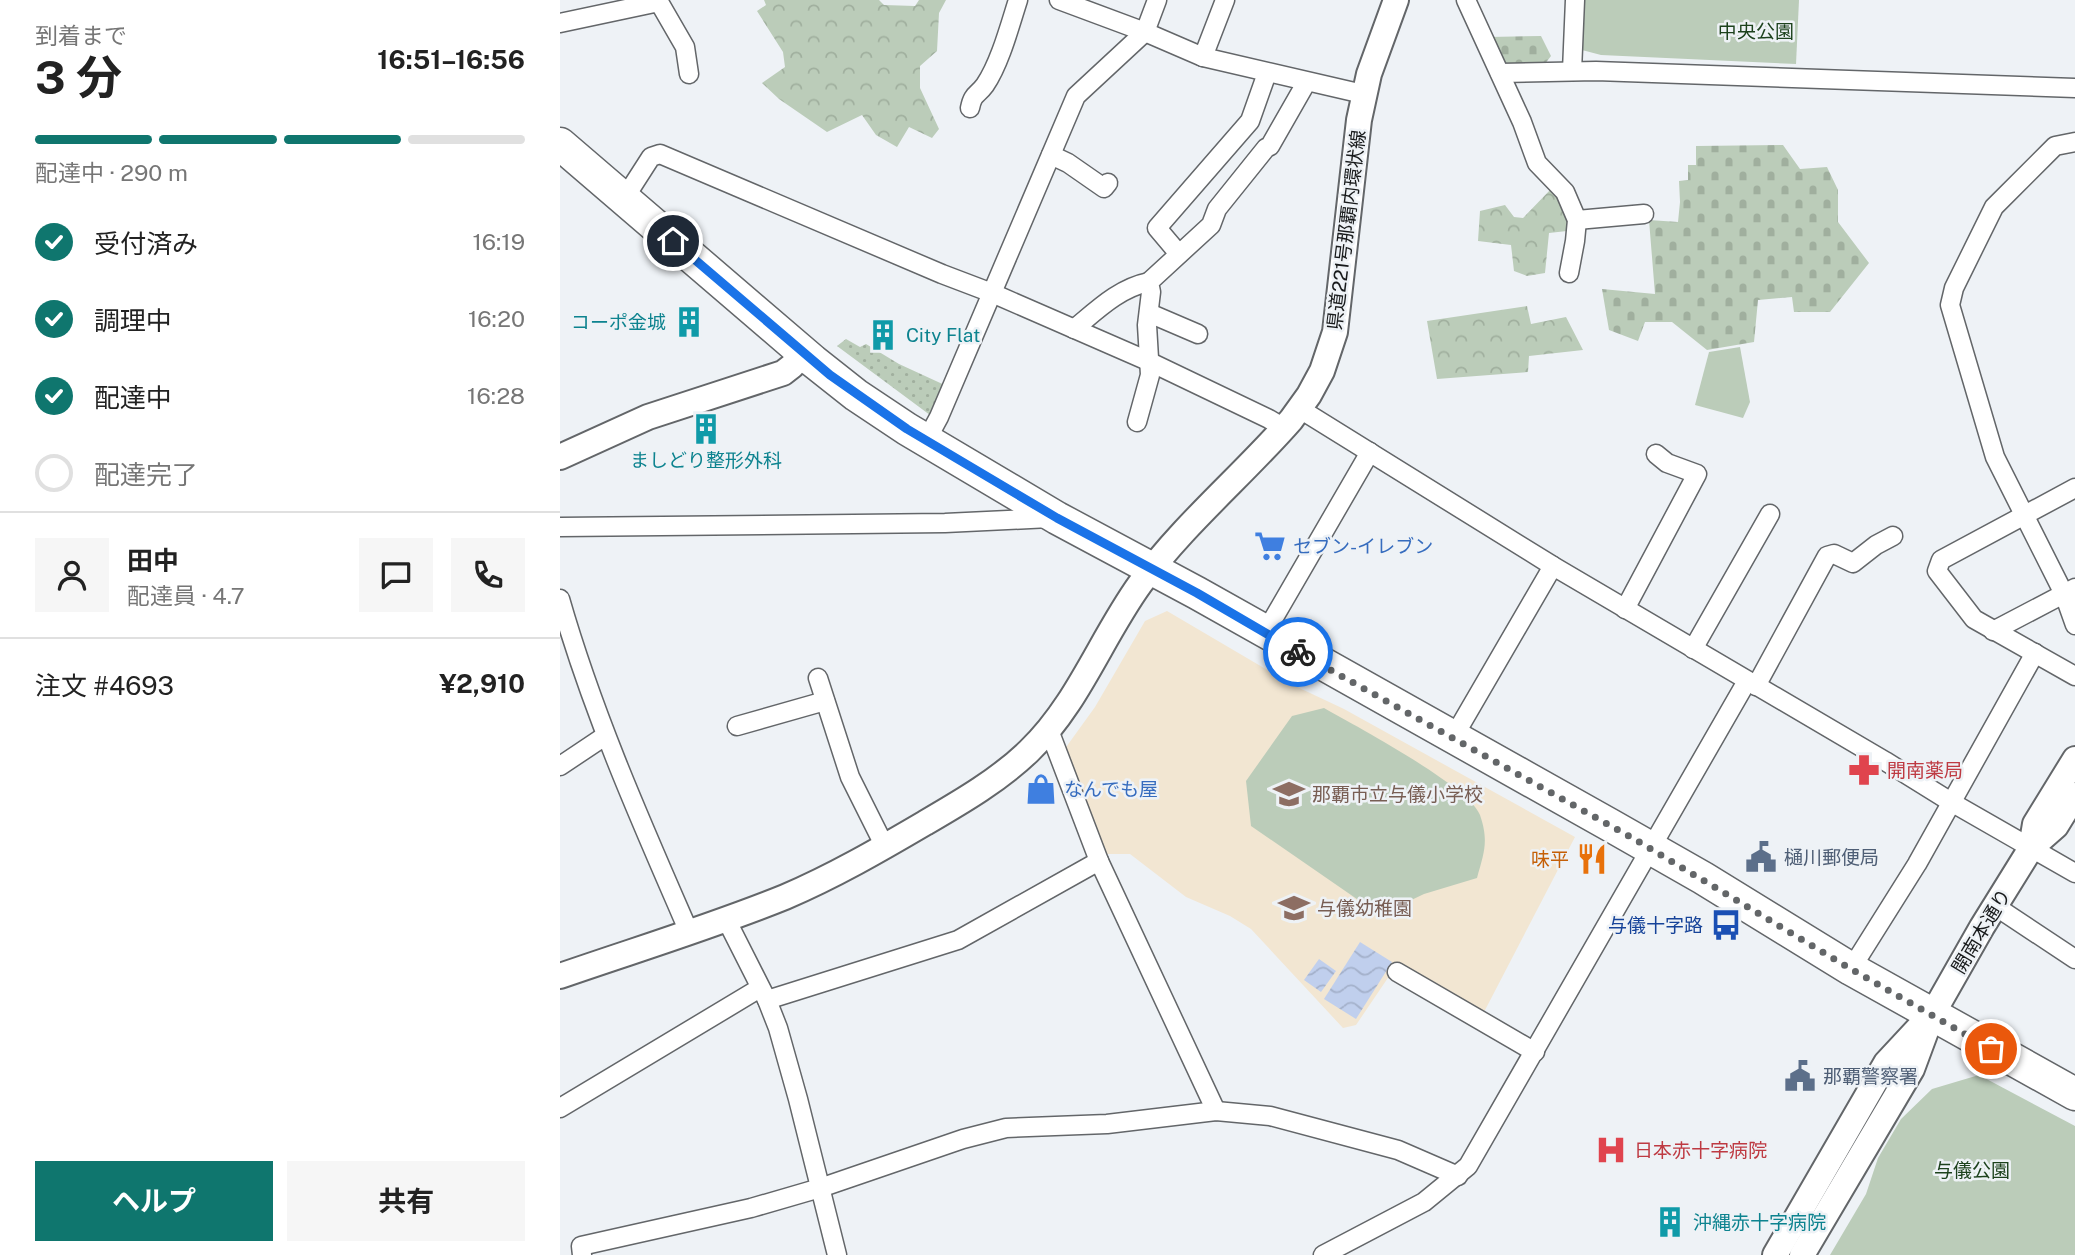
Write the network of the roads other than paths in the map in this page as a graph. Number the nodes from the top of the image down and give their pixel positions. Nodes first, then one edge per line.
1 (1018, 0) edge
2 (1059, 0) edge
3 (1157, 0) edge
4 (1225, 0) edge
5 (1396, 0) edge
6 (1466, 0) edge
7 (1576, 0) edge
8 (1085, 4) edge
9 (560, 23) edge
10 (1145, 32) junction
11 (1203, 57) junction
12 (1572, 71) junction
13 (1267, 73) junction
14 (1500, 73) junction
15 (689, 74) dead end
16 (1306, 83) junction
17 (2075, 88) edge
18 (1363, 94) junction
19 (970, 108) dead end
20 (2075, 142) edge
21 (560, 144) edge
22 (1051, 155) junction
23 (1108, 183) dead end
24 (624, 199) junction
25 (1644, 214) dead end
26 (1577, 219) junction
27 (1179, 254) junction
28 (1569, 273) dead end
29 (1149, 282) junction
30 (992, 293) junction
31 (1149, 313) junction
32 (1074, 328) junction
33 (1198, 334) dead end
34 (802, 352) junction
35 (1148, 361) junction
36 (1300, 409) junction
37 (1138, 422) dead end
38 (1283, 428) junction
39 (926, 442) junction
40 (1370, 452) junction
41 (1656, 454) dead end
42 (560, 457) edge
43 (2075, 488) edge
44 (1770, 514) dead end
45 (2023, 516) junction
46 (1057, 518) junction
47 (560, 527) edge
48 (1893, 536) dead end
49 (1553, 566) junction
50 (1152, 569) junction
51 (2069, 591) edge
52 (560, 599) edge
53 (1625, 609) junction
54 (2075, 625) edge
55 (1993, 631) junction
56 (1265, 633) junction
57 (1693, 649) junction
58 (2035, 653) junction
59 (2075, 676) edge
60 (818, 678) dead end
61 (1752, 684) junction
62 (825, 701) junction
63 (737, 726) dead end
64 (1049, 730) junction
65 (605, 736) junction
66 (1453, 738) junction
67 (2075, 759) edge
68 (560, 765) edge
69 (2075, 795) edge
70 (1951, 802) junction
71 (885, 847) junction
72 (1651, 848) junction
73 (2031, 848) junction
74 (1099, 861) junction
75 (2075, 873) edge
76 (1995, 906) junction
77 (726, 919) junction
78 (689, 932) junction
79 (2075, 959) edge
80 (1851, 969) junction
81 (1397, 972) dead end
82 (560, 976) edge
83 (763, 994) junction
84 (1932, 1015) junction
85 (1535, 1052) junction
86 (2075, 1094) edge
87 (560, 1108) edge
88 (1216, 1111) junction
89 (1458, 1176) junction
90 (820, 1188) junction
91 (582, 1255) edge
92 (837, 1255) edge
93 (1323, 1255) edge
94 (1775, 1255) edge
95 (1802, 1255) edge

1 - 19 street
2 - 8 street
3 - 10 street
4 - 11 street
5 - 18 main road, 県道221号那覇内環状線
6 - 14 street
7 - 12 street
8 - 10 street
9 - 15 street
10 - 11 street
10 - 22 street
11 - 13 street
12 - 14 street
12 - 17 street
13 - 16 street
13 - 27 street
14 - 26 street
16 - 18 street
16 - 27 street
18 - 36 main road, 県道221号那覇内環状線
20 - 45 street
21 - 24 highway
22 - 23 street
22 - 30 street
24 - 30 street
24 - 34 highway
25 - 26 street
26 - 28 street
27 - 29 street
29 - 31 street
29 - 32 street
30 - 32 street
30 - 39 street
31 - 33 street
31 - 35 street
32 - 35 street
34 - 39 highway
34 - 42 main road
35 - 37 street
35 - 38 street
36 - 38 main road, 県道221号那覇内環状線
36 - 40 street
38 - 50 main road, 県道221号那覇内環状線
39 - 46 highway
40 - 49 street
40 - 56 street
41 - 53 street
43 - 45 street
44 - 57 street
45 - 51 street
45 - 55 street
46 - 47 street
46 - 50 highway
48 - 61 street
49 - 53 street
49 - 66 street
50 - 56 highway
50 - 64 main road, 県道221号那覇内環状線
51 - 54 street
51 - 55 street
52 - 65 street
53 - 57 street
55 - 58 street
56 - 66 highway
57 - 61 street
58 - 59 street
58 - 70 street
60 - 62 street
61 - 70 street
61 - 72 street
62 - 63 street
62 - 71 street
64 - 71 main road, 県道221号那覇内環状線
64 - 74 street
65 - 68 street
65 - 78 street
66 - 72 highway
67 - 73 main road, 開南本通り
69 - 73 main road, 開南本通り
70 - 73 street
70 - 80 street
71 - 77 main road, 県道221号那覇内環状線
72 - 80 highway
72 - 85 street
73 - 75 street
73 - 76 main road, 開南本通り
74 - 83 street
74 - 88 street
76 - 79 street
76 - 84 main road, 開南本通り
77 - 78 main road, 県道221号那覇内環状線
77 - 83 street
78 - 82 main road, 県道221号那覇内環状線
80 - 84 highway
81 - 85 street
83 - 87 street
83 - 90 street
84 - 86 highway
84 - 94 main road
84 - 95 main road
85 - 89 street
88 - 89 street
88 - 90 street
89 - 93 street
90 - 91 street
90 - 92 street

